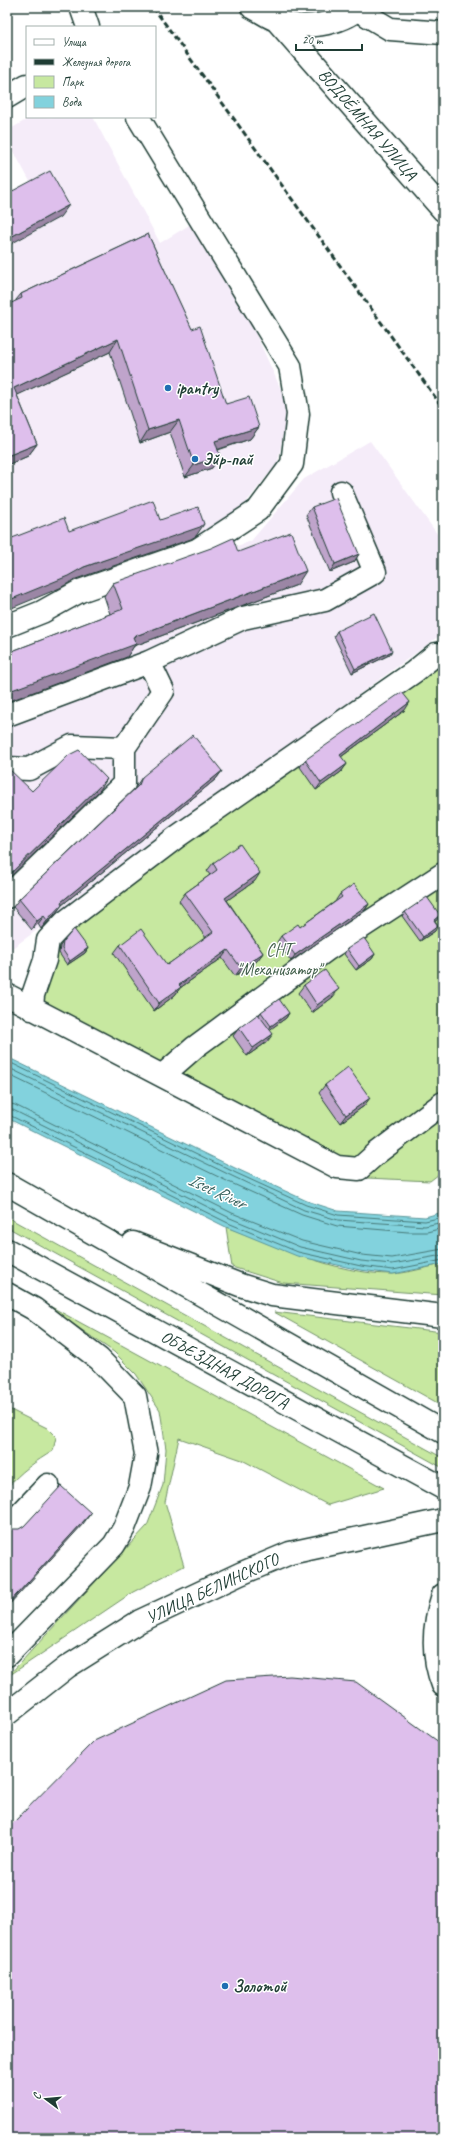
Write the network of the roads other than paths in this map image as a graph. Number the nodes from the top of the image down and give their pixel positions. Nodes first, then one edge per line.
1 (81, 7) edge
2 (252, 7) edge
3 (360, 8) edge
4 (277, 21) junction
5 (88, 26) edge
6 (443, 33) edge
7 (26, 86) edge
8 (7, 97) edge
9 (139, 118) edge
10 (443, 210) edge
11 (341, 492) dead end
12 (7, 626) edge
13 (436, 654) dead end
14 (149, 662) junction
15 (7, 715) edge
16 (124, 748) junction
17 (7, 768) edge
18 (443, 874) edge
19 (7, 897) edge
20 (7, 995) edge
21 (32, 1009) junction
22 (163, 1076) junction
23 (443, 1103) edge
24 (11, 1184) edge
25 (75, 1221) junction
26 (7, 1250) edge
27 (7, 1294) edge
28 (443, 1316) edge
29 (443, 1432) edge
30 (48, 1485) dead end
31 (443, 1488) edge
32 (443, 1520) edge
33 (7, 1528) edge
34 (443, 1595) edge
35 (7, 1655) edge
36 (443, 1685) edge
37 (7, 1714) edge

1 - 5 main road
2 - 4 main road
3 - 4 main road
3 - 6 main road
4 - 10 main road, ВОДОЁМНАЯ УЛИЦА
7 - 8 main road
9 - 12 main road
11 - 14 main road
13 - 21 main road
14 - 15 main road
14 - 16 main road
16 - 17 main road
16 - 19 main road
18 - 22 main road
20 - 21 main road
21 - 22 main road
22 - 23 main road
24 - 25 main road
25 - 28 main road
25 - 29 main road
26 - 31 main road, ОБЪЕЗДНАЯ ДОРОГА
27 - 35 main road
30 - 33 main road
32 - 37 main road, УЛИЦА БЕЛИНСКОГО
34 - 36 main road

